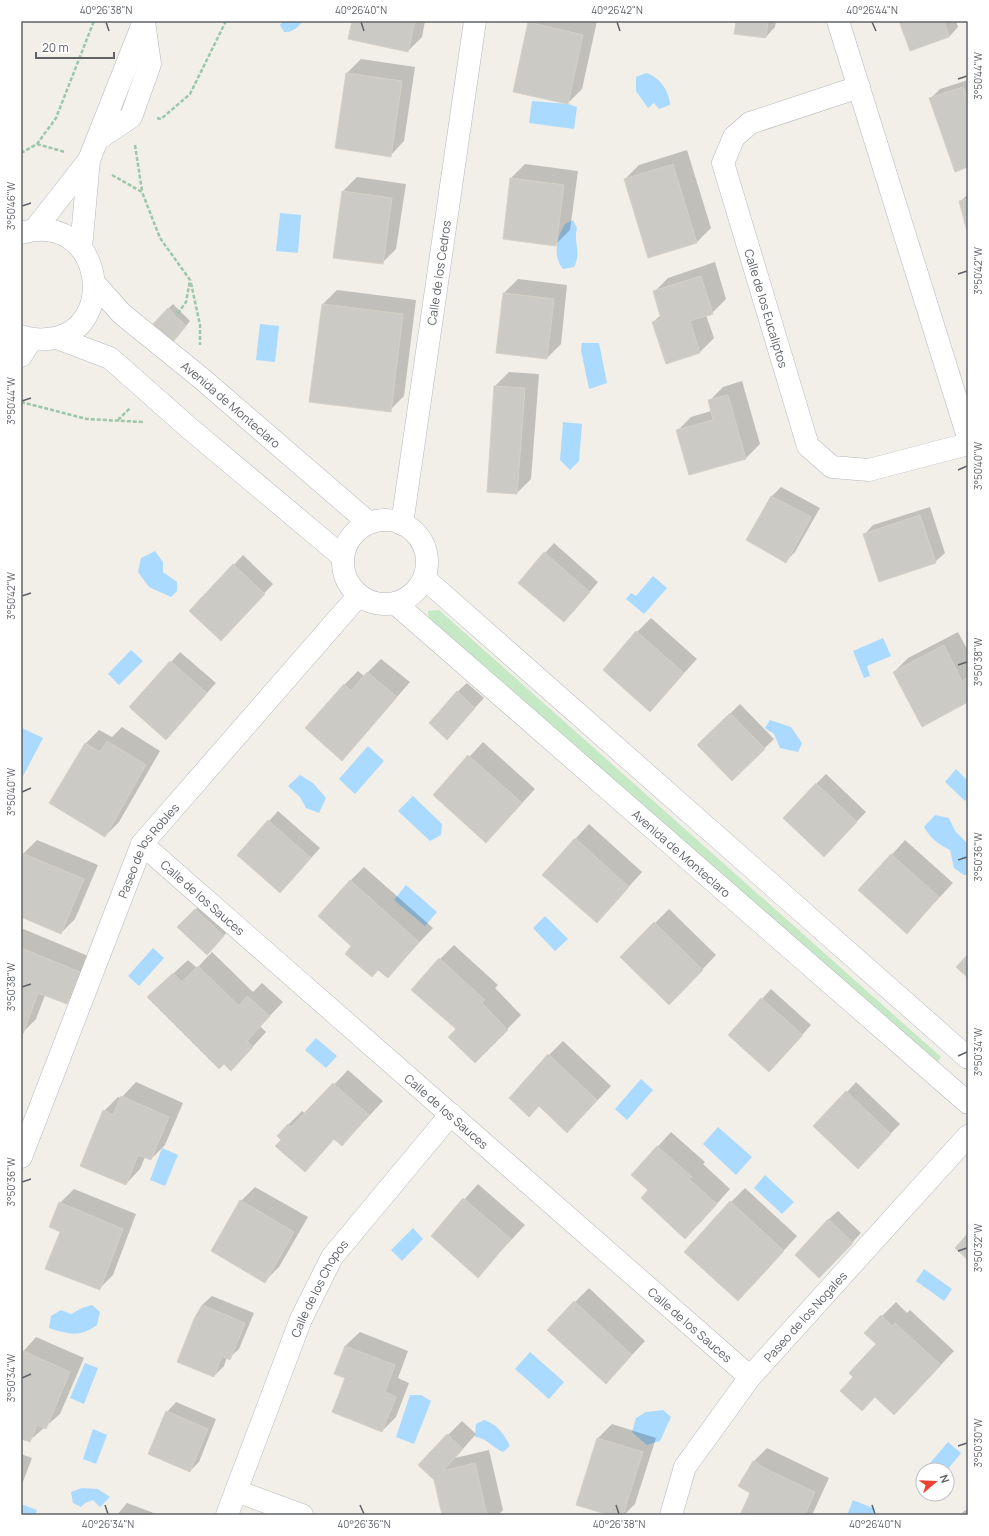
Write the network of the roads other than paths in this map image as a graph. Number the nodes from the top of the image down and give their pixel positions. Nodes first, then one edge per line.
1 (144, 21) edge
2 (475, 21) edge
3 (838, 21) edge
4 (858, 87) junction
5 (98, 139) junction
6 (89, 160) junction
7 (28, 231) edge
8 (81, 248) junction
9 (95, 284) junction
10 (57, 338) junction
11 (24, 344) edge
12 (968, 438) edge
13 (968, 444) edge
14 (369, 523) junction
15 (402, 524) junction
16 (343, 557) junction
17 (424, 578) junction
18 (359, 595) junction
19 (396, 604) junction
20 (142, 844) junction
21 (968, 1058) edge
22 (968, 1103) edge
23 (451, 1114) junction
24 (968, 1136) edge
25 (21, 1157) edge
26 (750, 1378) junction
27 (236, 1491) junction
28 (227, 1515) edge
29 (302, 1515) edge
30 (671, 1515) edge

1 - 5 street
1 - 5 street
2 - 15 street, Calle de los Cedros
3 - 4 street
4 - 12 street
4 - 13 street, Calle de los Eucaliptos
5 - 6 street
6 - 7 street
6 - 8 street
7 - 8 street
8 - 9 street
9 - 10 street
9 - 14 street, Avenida de Monteclaro
10 - 11 street
10 - 16 street
14 - 15 street
14 - 16 street
15 - 17 street
16 - 18 street
17 - 19 street
17 - 21 street
18 - 19 street
18 - 20 street, Paseo de los Robles
19 - 22 street, Avenida de Monteclaro
20 - 23 street, Calle de los Sauces
20 - 25 street, Paseo de los Robles
23 - 26 street, Calle de los Sauces
23 - 27 street, Calle de los Chopos
24 - 26 street, Paseo de los Nogales
26 - 30 street, Paseo de los Nogales
27 - 28 street, Calle de los Chopos
27 - 29 street

